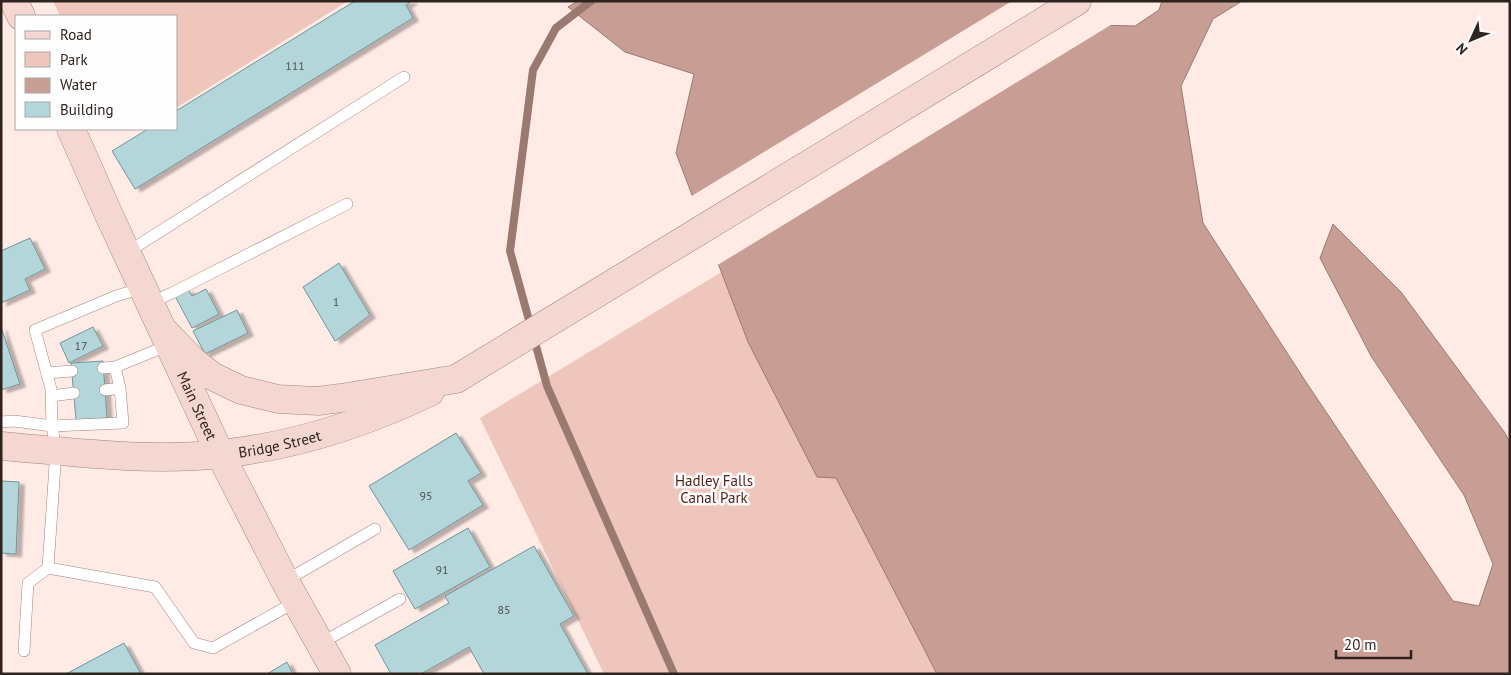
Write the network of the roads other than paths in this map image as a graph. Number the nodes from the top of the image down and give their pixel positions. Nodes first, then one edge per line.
1 (14, 1) edge
2 (1077, 1) edge
3 (21, 15) edge
4 (404, 77) dead end
5 (71, 130) edge
6 (348, 204) dead end
7 (126, 253) junction
8 (146, 295) junction
9 (166, 337) junction
10 (72, 371) dead end
11 (47, 373) junction
12 (456, 378) junction
13 (120, 388) junction
14 (105, 390) dead end
15 (74, 393) dead end
16 (51, 396) junction
17 (1, 422) edge
18 (54, 438) junction
19 (1, 446) edge
20 (220, 454) junction
21 (375, 528) dead end
22 (48, 568) junction
23 (291, 591) junction
24 (400, 599) dead end
25 (320, 643) junction
26 (24, 651) dead end
27 (337, 674) edge

1 - 3 main road
2 - 12 main road, Bridge Street
4 - 7 lane
5 - 7 main road, Main Street
6 - 8 lane
7 - 8 main road, Main Street
8 - 9 main road, Main Street
8 - 11 lane
9 - 12 main road
9 - 13 lane
9 - 20 main road, Main Street
10 - 11 lane
11 - 16 lane
12 - 20 main road, Bridge Street
13 - 14 lane
13 - 18 lane
15 - 16 lane
16 - 18 lane
17 - 18 lane
18 - 19 main road, Bridge Street
18 - 20 main road, Bridge Street
18 - 22 lane
20 - 23 main road, Main Street
21 - 23 lane
22 - 23 lane
22 - 26 lane
23 - 25 main road, Main Street
24 - 25 lane
25 - 27 main road, Main Street

